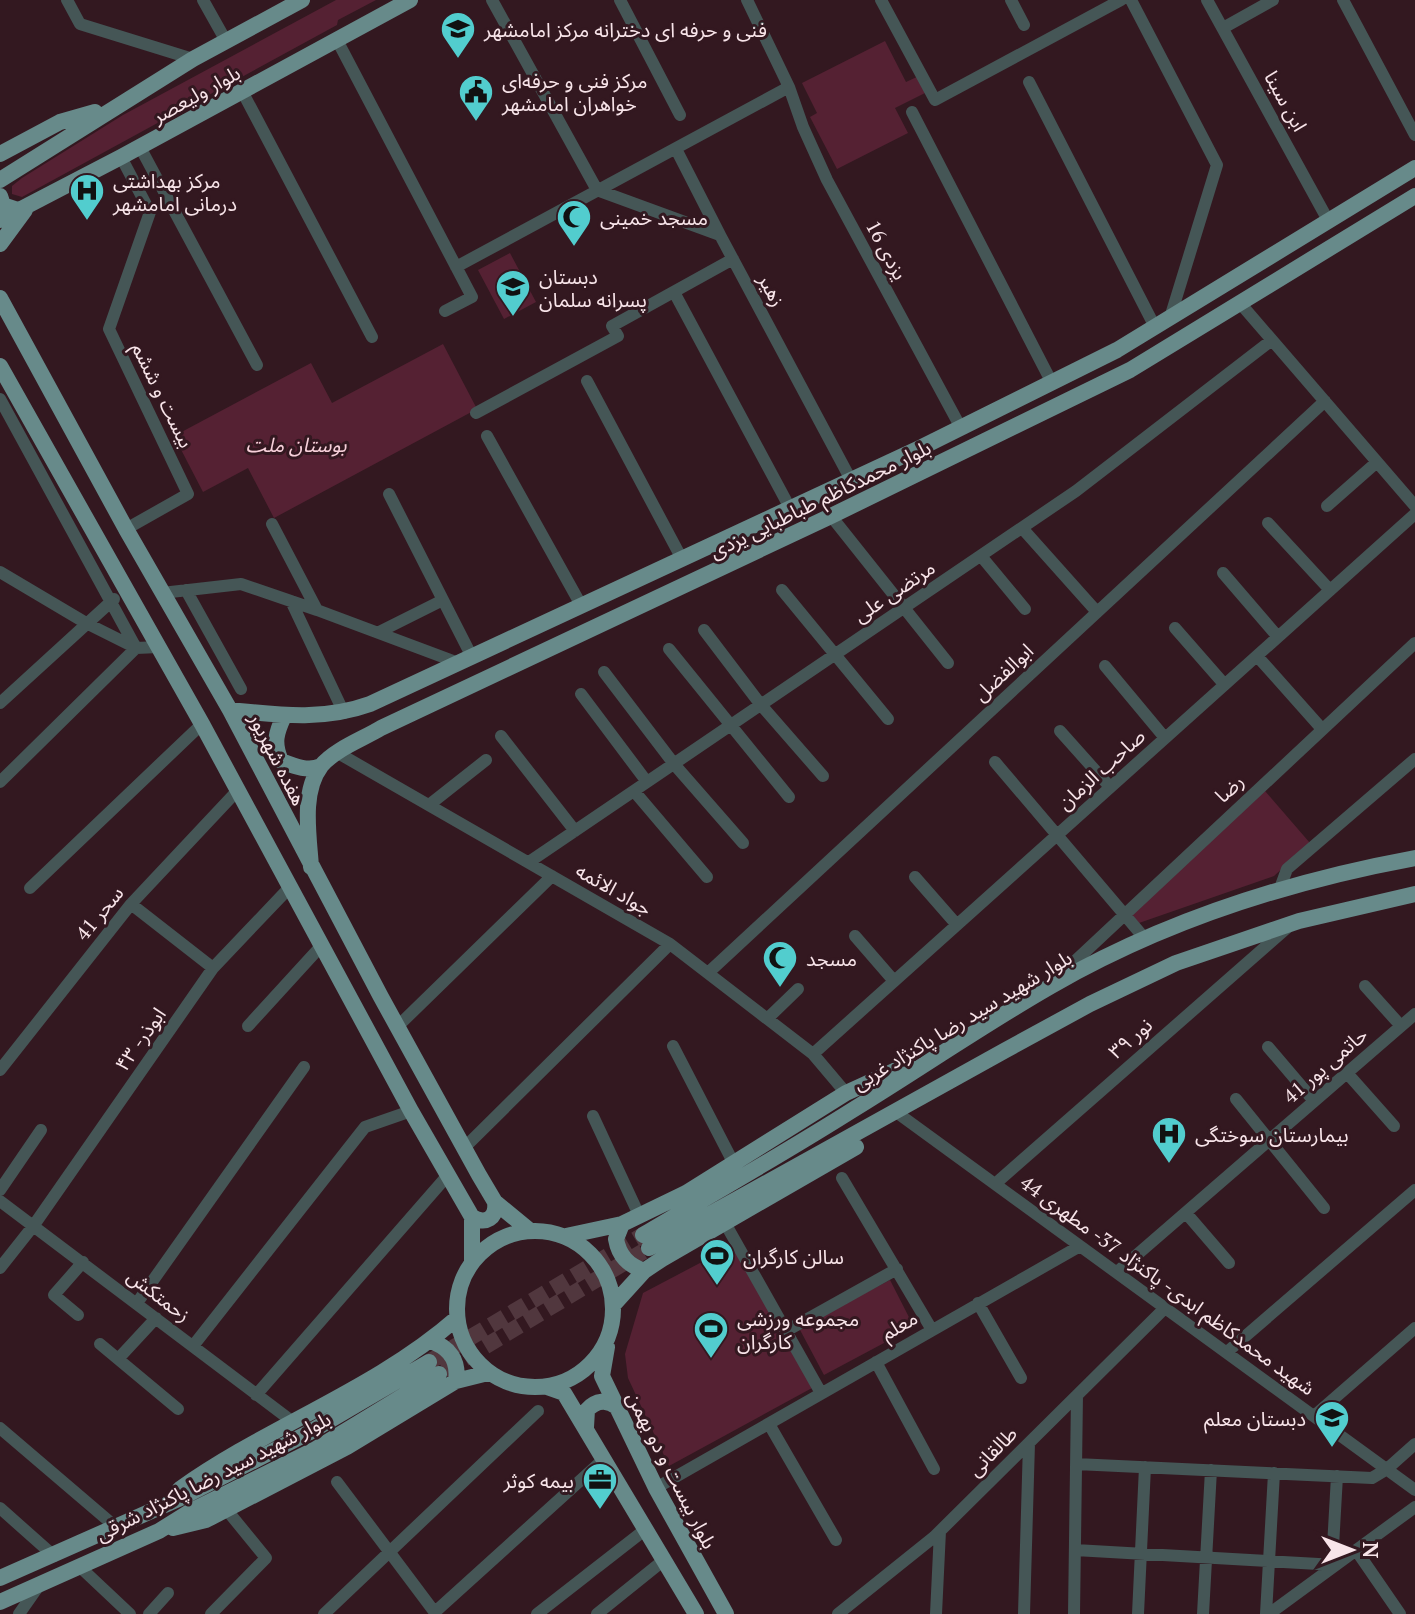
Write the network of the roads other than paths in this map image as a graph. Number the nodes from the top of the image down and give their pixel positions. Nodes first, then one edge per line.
1 (67, 0) edge
2 (203, 0) edge
3 (302, 0) edge
4 (410, 0) edge
5 (492, 0) edge
6 (620, 0) edge
7 (747, 0) edge
8 (881, 0) edge
9 (1011, 0) edge
10 (1121, 0) edge
11 (1131, 0) edge
12 (1207, 0) edge
13 (1273, 0) edge
14 (1343, 0) edge
15 (1024, 25) dead end
16 (1223, 28) junction
17 (337, 40) junction
18 (226, 41) junction
19 (193, 59) junction
20 (1029, 82) dead end
21 (789, 87) junction
22 (242, 91) junction
23 (116, 106) junction
24 (912, 112) dead end
25 (680, 115) dead end
26 (1415, 135) edge
27 (140, 147) junction
28 (676, 149) junction
29 (0, 154) edge
30 (121, 157) junction
31 (1415, 168) edge
32 (1, 186) edge
33 (597, 190) junction
34 (1415, 196) edge
35 (169, 204) junction
36 (23, 207) junction
37 (150, 212) junction
38 (0, 220) edge
39 (1329, 222) junction
40 (720, 235) junction
41 (0, 244) edge
42 (733, 259) junction
43 (456, 267) junction
44 (674, 292) junction
45 (0, 298) edge
46 (1240, 303) junction
47 (445, 311) dead end
48 (1162, 323) junction
49 (372, 337) dead end
50 (1272, 340) junction
51 (257, 365) dead end
52 (0, 366) edge
53 (587, 381) dead end
54 (1052, 383) junction
55 (0, 399) edge
56 (1325, 401) junction
57 (476, 413) dead end
58 (961, 428) junction
59 (487, 436) dead end
60 (922, 447) junction
61 (1377, 462) junction
62 (932, 467) junction
63 (851, 480) junction
64 (389, 494) dead end
65 (1327, 506) dead end
66 (1415, 506) edge
67 (790, 508) junction
68 (1415, 514) edge
69 (831, 516) junction
70 (1268, 523) dead end
71 (272, 524) dead end
72 (1022, 528) junction
73 (126, 529) junction
74 (981, 556) junction
75 (682, 559) junction
76 (0, 572) edge
77 (1223, 573) dead end
78 (186, 590) junction
79 (782, 590) dead end
80 (1330, 590) junction
81 (127, 591) junction
82 (162, 593) junction
83 (443, 600) junction
84 (291, 601) junction
85 (111, 602) junction
86 (581, 605) junction
87 (905, 608) junction
88 (1025, 609) dead end
89 (317, 610) junction
90 (1097, 612) junction
91 (86, 623) junction
92 (1175, 628) dead end
93 (704, 630) dead end
94 (379, 632) junction
95 (1278, 637) junction
96 (1415, 643) edge
97 (159, 647) junction
98 (136, 648) junction
99 (669, 649) dead end
100 (834, 655) junction
101 (1257, 656) junction
102 (463, 659) junction
103 (948, 663) dead end
104 (1105, 666) dead end
105 (604, 672) dead end
106 (1224, 684) junction
107 (241, 689) dead end
108 (581, 694) dead end
109 (0, 703) edge
110 (761, 705) junction
111 (230, 710) junction
112 (344, 713) junction
113 (284, 716) junction
114 (888, 719) dead end
115 (202, 724) junction
116 (730, 726) junction
117 (1322, 729) junction
118 (1060, 731) dead end
119 (501, 736) dead end
120 (1165, 738) junction
121 (338, 753) junction
122 (1415, 759) edge
123 (486, 760) dead end
124 (995, 762) dead end
125 (674, 764) junction
126 (321, 766) junction
127 (823, 776) dead end
128 (0, 782) edge
129 (647, 782) junction
130 (1110, 787) junction
131 (238, 790) junction
132 (634, 791) junction
133 (789, 797) dead end
134 (429, 805) junction
135 (575, 831) junction
136 (1057, 834) junction
137 (743, 843) dead end
138 (1415, 858) edge
139 (529, 862) junction
140 (311, 867) junction
141 (552, 876) junction
142 (707, 877) dead end
143 (915, 877) dead end
144 (291, 886) junction
145 (30, 888) dead end
146 (1279, 891) junction
147 (1415, 894) edge
148 (131, 904) junction
149 (1124, 913) junction
150 (1292, 923) junction
151 (957, 925) junction
152 (855, 936) dead end
153 (1146, 940) junction
154 (670, 944) junction
155 (322, 945) junction
156 (1072, 964) dead end
157 (213, 968) junction
158 (709, 972) junction
159 (894, 981) junction
160 (1365, 986) dead end
161 (798, 989) dead end
162 (1415, 1014) edge
163 (768, 1018) junction
164 (248, 1026) dead end
165 (1401, 1026) junction
166 (397, 1027) junction
167 (673, 1046) dead end
168 (1268, 1047) dead end
169 (813, 1054) junction
170 (920, 1066) junction
171 (304, 1067) dead end
172 (0, 1070) edge
173 (1347, 1073) junction
174 (846, 1093) junction
175 (1236, 1099) dead end
176 (1314, 1101) junction
177 (411, 1111) junction
178 (896, 1112) junction
179 (593, 1116) dead end
180 (1394, 1126) dead end
181 (41, 1130) dead end
182 (1270, 1140) junction
183 (464, 1148) junction
184 (733, 1162) junction
185 (448, 1175) junction
186 (842, 1178) dead end
187 (995, 1184) junction
188 (0, 1190) edge
189 (1415, 1190) edge
190 (0, 1201) edge
191 (495, 1202) junction
192 (1324, 1208) dead end
193 (1186, 1213) junction
194 (639, 1215) junction
195 (472, 1217) junction
196 (725, 1223) junction
197 (622, 1224) junction
198 (34, 1225) junction
199 (529, 1230) junction
200 (566, 1236) junction
201 (1080, 1246) junction
202 (472, 1261) junction
203 (83, 1262) junction
204 (1229, 1263) dead end
205 (0, 1268) edge
206 (897, 1269) junction
207 (644, 1271) junction
208 (1117, 1272) junction
209 (137, 1303) junction
210 (978, 1303) junction
211 (614, 1304) junction
212 (1165, 1308) junction
213 (78, 1315) dead end
214 (156, 1318) junction
215 (457, 1318) junction
216 (1415, 1328) edge
217 (932, 1330) junction
218 (786, 1331) junction
219 (608, 1339) junction
220 (430, 1341) junction
221 (100, 1344) dead end
222 (193, 1346) junction
223 (1227, 1352) junction
224 (118, 1359) junction
225 (876, 1362) junction
226 (488, 1373) junction
227 (1021, 1378) dead end
228 (456, 1381) junction
229 (547, 1387) junction
230 (821, 1393) junction
231 (256, 1395) junction
232 (1077, 1395) junction
233 (617, 1407) junction
234 (178, 1409) dead end
235 (538, 1411) dead end
236 (1314, 1416) junction
237 (293, 1422) junction
238 (769, 1424) junction
239 (586, 1427) junction
240 (0, 1428) edge
241 (1029, 1443) junction
242 (1415, 1444) edge
243 (604, 1459) junction
244 (1076, 1464) junction
245 (1145, 1467) junction
246 (934, 1469) dead end
247 (1387, 1469) junction
248 (1211, 1470) junction
249 (1274, 1473) junction
250 (1337, 1476) junction
251 (337, 1482) dead end
252 (656, 1488) junction
253 (1415, 1490) edge
254 (1415, 1507) edge
255 (0, 1508) edge
256 (226, 1509) junction
257 (149, 1511) junction
258 (117, 1528) junction
259 (646, 1529) junction
260 (940, 1531) junction
261 (156, 1533) junction
262 (836, 1540) dead end
263 (1075, 1550) junction
264 (1356, 1550) junction
265 (390, 1553) junction
266 (1141, 1554) junction
267 (54, 1556) junction
268 (1206, 1557) junction
269 (664, 1560) junction
270 (1268, 1561) junction
271 (1334, 1564) junction
272 (80, 1567) junction
273 (0, 1578) edge
274 (40, 1584) junction
275 (168, 1593) dead end
276 (0, 1602) edge
277 (845, 1611) edge
278 (435, 1613) edge
279 (19, 1614) edge
280 (130, 1614) edge
281 (149, 1614) edge
282 (211, 1614) edge
283 (324, 1614) edge
284 (537, 1614) edge
285 (597, 1614) edge
286 (696, 1614) edge
287 (726, 1614) edge
288 (936, 1614) edge
289 (1024, 1614) edge
290 (1074, 1614) edge
291 (1138, 1614) edge
292 (1203, 1614) edge
293 (1267, 1614) edge
294 (1400, 1614) edge

1 - 19 street
2 - 18 street
3 - 18 main road, بلوار ولیعصر
4 - 17 main road, بلوار ولیعصر
5 - 33 street
6 - 25 street
7 - 21 street, یزدی 16
8 - 10 street
9 - 15 street
11 - 48 street
12 - 16 street, ابن سینا
13 - 16 street
14 - 26 street
16 - 39 street, ابن سینا
17 - 22 main road, بلوار ولیعصر
17 - 43 street
18 - 19 main road, بلوار ولیعصر
19 - 23 main road, بلوار ولیعصر
20 - 48 street
21 - 28 street
21 - 58 street, یزدی 16
22 - 27 main road, بلوار ولیعصر
22 - 49 street
23 - 29 main road
23 - 32 main road, بلوار ولیعصر
24 - 54 street
27 - 30 main road, بلوار ولیعصر
27 - 35 street
28 - 33 street
28 - 40 street, زهیر
30 - 36 main road, بلوار ولیعصر
30 - 37 street
31 - 39 main road, بلوار محمدکاظم طباطبایی یزدی
32 - 36 main road
33 - 40 street
33 - 43 street
34 - 46 main road, بلوار محمدکاظم طباطبایی یزدی
35 - 37 street
35 - 51 street
36 - 38 main road, بلوار ولیعصر
36 - 41 main road
37 - 73 street, بیست و ششم
39 - 48 main road, بلوار محمدکاظم طباطبایی یزدی
40 - 42 street, زهیر
42 - 44 street
42 - 63 street, زهیر
43 - 47 street
44 - 57 street
44 - 67 street
45 - 73 main road, هفده شهریور
46 - 50 street
46 - 62 main road, بلوار محمدکاظم طباطبایی یزدی
48 - 54 main road, بلوار محمدکاظم طباطبایی یزدی
50 - 56 street
50 - 72 street, مرتضی علی
52 - 81 main road
53 - 75 street
54 - 58 main road, بلوار محمدکاظم طباطبایی یزدی
55 - 85 street
56 - 61 street
56 - 90 street, ابوالفضل
58 - 60 main road, بلوار محمدکاظم طباطبایی یزدی
59 - 86 street
60 - 62 main road
60 - 63 main road, بلوار محمدکاظم طباطبایی یزدی
61 - 65 street
61 - 66 street
62 - 69 main road, بلوار محمدکاظم طباطبایی یزدی
63 - 67 main road, بلوار محمدکاظم طباطبایی یزدی
64 - 83 street
67 - 75 main road, بلوار محمدکاظم طباطبایی یزدی
68 - 80 street, صاحب الزمان
69 - 87 street
69 - 121 main road, بلوار محمدکاظم طباطبایی یزدی
70 - 80 street
71 - 89 street
72 - 74 street, مرتضی علی
72 - 90 street
73 - 82 main road, هفده شهریور
74 - 87 street, مرتضی علی
74 - 88 street
75 - 86 main road, بلوار محمدکاظم طباطبایی یزدی
76 - 91 street
77 - 95 street
78 - 82 street
78 - 84 street
78 - 107 street
79 - 100 street
80 - 95 street, صاحب الزمان
81 - 85 street
81 - 97 main road
82 - 111 main road, هفده شهریور
83 - 94 street
83 - 102 street
84 - 89 street
84 - 112 street
85 - 91 street
85 - 98 street
86 - 102 main road, بلوار محمدکاظم طباطبایی یزدی
87 - 100 street, مرتضی علی
87 - 103 street
89 - 94 street
90 - 158 street, ابوالفضل
91 - 98 street
91 - 109 street
92 - 106 street
93 - 110 street
94 - 102 street
95 - 101 street, صاحب الزمان
96 - 117 street, رضا
97 - 98 street
97 - 115 main road
98 - 128 street
99 - 116 street
100 - 110 street, مرتضی علی
100 - 114 street
101 - 106 street, صاحب الزمان
101 - 117 street
102 - 112 main road, بلوار محمدکاظم طباطبایی یزدی
104 - 120 street
105 - 125 street
106 - 120 street, صاحب الزمان
108 - 129 street
110 - 116 street, مرتضی علی
110 - 127 street
111 - 113 main road, بلوار محمدکاظم طباطبایی یزدی
111 - 140 main road, هفده شهریور
112 - 113 main road, بلوار محمدکاظم طباطبایی یزدی
113 - 126 main road
115 - 131 main road
115 - 145 street
116 - 125 street, مرتضی علی
116 - 133 street
117 - 149 street, رضا
118 - 130 street
119 - 135 street
120 - 130 street, صاحب الزمان
121 - 126 main road, بلوار محمدکاظم طباطبایی یزدی
121 - 134 street, جواد الائمه
122 - 146 street
123 - 134 street
124 - 136 street
125 - 129 street, مرتضی علی
125 - 137 street
126 - 140 main road
129 - 132 street, مرتضی علی
130 - 136 street, صاحب الزمان
131 - 144 main road
131 - 148 street, سحر 41
132 - 135 street, مرتضی علی
132 - 142 street
134 - 139 street, جواد الائمه
135 - 139 street, مرتضی علی
136 - 149 street
136 - 151 street, صاحب الزمان
138 - 146 main road, بلوار شهید سید رضا پاکنژاد غربی
139 - 141 street, جواد الائمه
140 - 166 main road, هفده شهریور
141 - 154 street, جواد الائمه
141 - 166 street
143 - 151 street
144 - 155 main road
144 - 157 street, ابوذر- ۴۳
146 - 153 main road, بلوار شهید سید رضا پاکنژاد غربی
147 - 150 main road
148 - 157 street
148 - 172 street, سحر 41
149 - 153 street
149 - 156 street, رضا
150 - 178 main road
150 - 187 street, نور ۳۹
151 - 159 street, صاحب الزمان
152 - 159 street
153 - 170 main road, بلوار شهید سید رضا پاکنژاد غربی
154 - 158 street, جواد الائمه
154 - 183 street
155 - 164 street
155 - 177 main road
157 - 198 street, ابوذر- ۴۳
158 - 163 street, جواد الائمه
159 - 169 street, صاحب الزمان
160 - 165 street
161 - 163 street
162 - 165 street, حاتمی پور 41
163 - 169 street, جواد الائمه
165 - 173 street, حاتمی پور 41
166 - 183 main road, هفده شهریور
167 - 184 street
168 - 176 street
169 - 174 street, جواد الائمه
170 - 174 main road
170 - 178 main road, بلوار شهید سید رضا پاکنژاد غربی
171 - 209 street
173 - 176 street, حاتمی پور 41
173 - 180 street
174 - 184 main road
175 - 182 street
176 - 182 street, حاتمی پور 41
177 - 185 main road
177 - 222 street
178 - 187 street, شهید محمدکاظم ابدی- پاکنژاد 37- مطهری 44
178 - 196 main road
179 - 194 street
181 - 188 street
182 - 192 street
182 - 193 street, حاتمی پور 41
183 - 191 main road, هفده شهریور
184 - 194 main road
185 - 195 main road
185 - 231 street
186 - 206 street
187 - 201 street, شهید محمدکاظم ابدی- پاکنژاد 37- مطهری 44
189 - 223 street
190 - 198 street, زحمتکش
191 - 195 main road
191 - 199 main road, هفده شهریور
193 - 204 street
193 - 208 street, حاتمی پور 41
194 - 197 main road
195 - 202 main road
196 - 207 main road
196 - 218 street
197 - 200 main road
197 - 207 main road
198 - 203 street, زحمتکش
198 - 205 street, ابوذر- ۴۳
199 - 200 main road
199 - 202 main road
200 - 211 main road
201 - 208 street, شهید محمدکاظم ابدی- پاکنژاد 37- مطهری 44
201 - 210 street, معلم
202 - 215 main road
203 - 209 street, زحمتکش
203 - 213 street
206 - 217 street
206 - 218 street
207 - 211 main road
208 - 212 street, شهید محمدکاظم ابدی- پاکنژاد 37- مطهری 44
209 - 214 street, زحمتکش
210 - 217 street, معلم
210 - 227 street
211 - 219 main road
212 - 223 street, شهید محمدکاظم ابدی- پاکنژاد 37- مطهری 44
212 - 232 street, طالقانی
214 - 222 street, زحمتکش
214 - 224 street
215 - 220 main road
215 - 226 main road
216 - 236 street
217 - 225 street, معلم
218 - 230 street
219 - 229 main road
219 - 233 main road, بلوار بیست و دو بهمن
220 - 228 main road
220 - 237 main road
221 - 224 street
222 - 231 street, زحمتکش
223 - 236 street, شهید محمدکاظم ابدی- پاکنژاد 37- مطهری 44
224 - 234 street
225 - 230 street, معلم
225 - 246 street
226 - 228 main road
226 - 229 main road
228 - 256 main road
229 - 239 main road
230 - 238 street, معلم
231 - 237 street, زحمتکش
232 - 241 street, طالقانی
232 - 244 street
233 - 239 main road
233 - 252 main road, بلوار بیست و دو بهمن
235 - 265 street
236 - 247 street, شهید محمدکاظم ابدی- پاکنژاد 37- مطهری 44
237 - 257 main road
238 - 252 street, معلم
238 - 262 street
239 - 243 main road
240 - 258 street
241 - 260 street, طالقانی
241 - 289 street
242 - 247 street
243 - 259 main road
243 - 278 street
244 - 245 street
244 - 263 street
245 - 248 street
245 - 266 street
247 - 250 street
247 - 253 street, شهید محمدکاظم ابدی- پاکنژاد 37- مطهری 44
248 - 249 street
248 - 268 street
249 - 250 street
249 - 270 street
250 - 271 street
251 - 265 street
252 - 287 main road, بلوار بیست و دو بهمن
254 - 264 street
255 - 267 street
256 - 261 main road
256 - 282 street
257 - 258 main road, بلوار شهید سید رضا پاکنژاد شرقی
257 - 261 main road, بلوار شهید سید رضا پاکنژاد شرقی
258 - 267 main road, بلوار شهید سید رضا پاکنژاد شرقی
259 - 269 main road
259 - 284 street
260 - 277 street, طالقانی
260 - 288 street
261 - 272 main road, بلوار شهید سید رضا پاکنژاد شرقی
263 - 266 street
263 - 290 street
264 - 271 street
264 - 294 street
265 - 278 street
265 - 283 street
266 - 268 street
266 - 291 street
267 - 273 main road, بلوار شهید سید رضا پاکنژاد شرقی
268 - 270 street
268 - 292 street
269 - 285 street
269 - 286 main road
270 - 271 street
270 - 293 street
271 - 293 street
272 - 274 main road, بلوار شهید سید رضا پاکنژاد شرقی
272 - 280 street
274 - 276 main road, بلوار شهید سید رضا پاکنژاد شرقی
274 - 279 street
275 - 281 street

